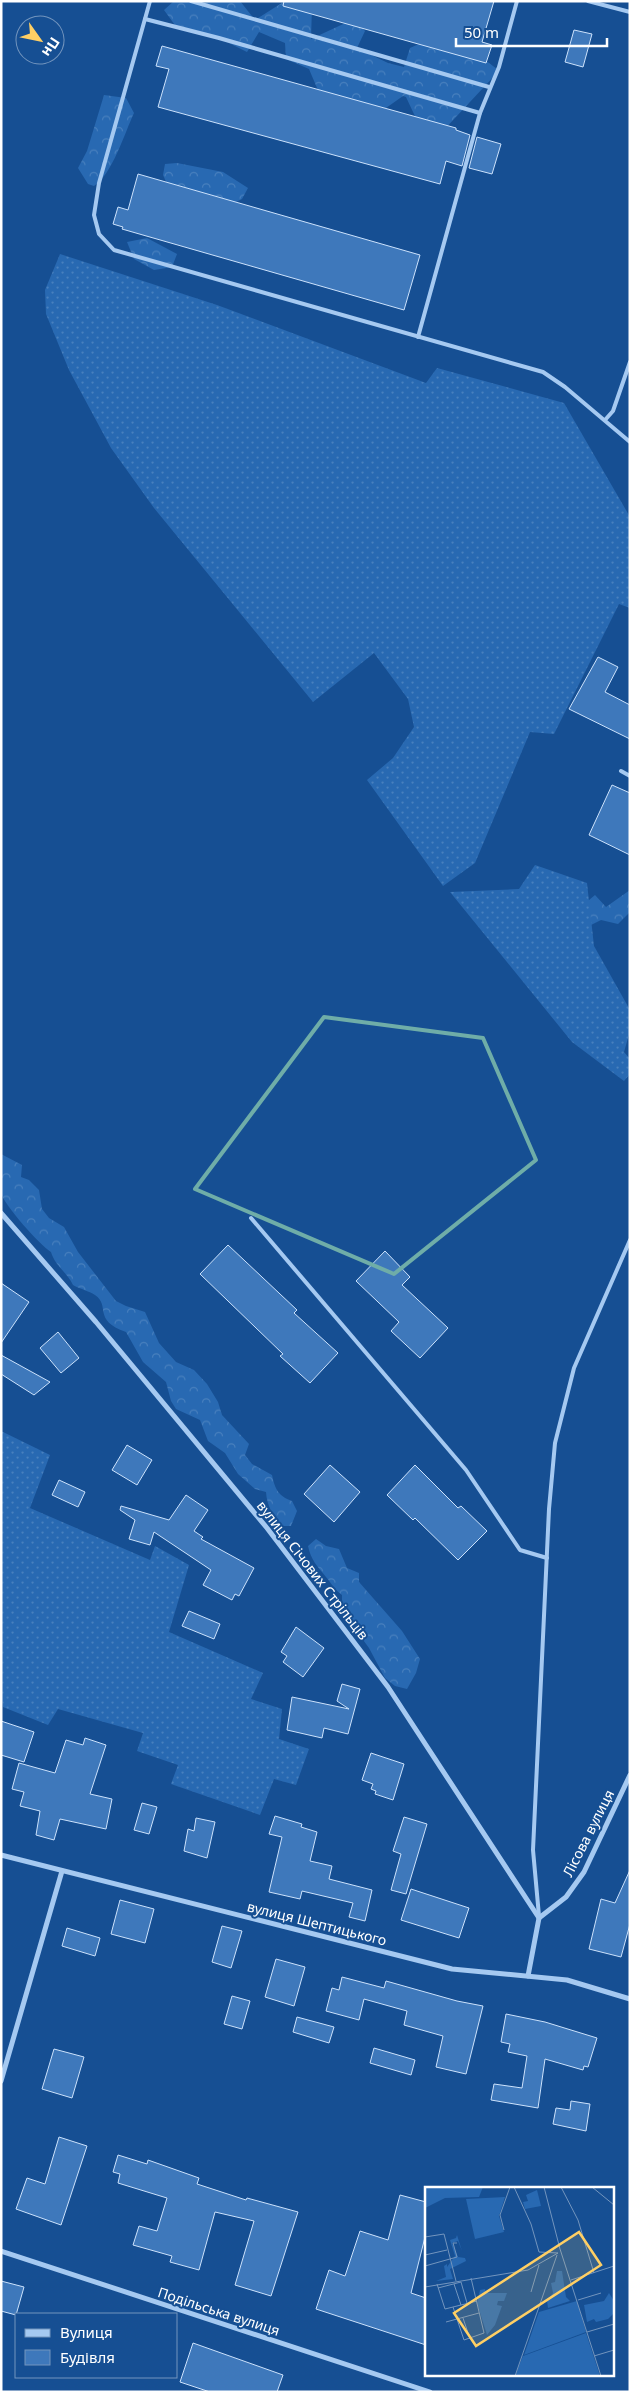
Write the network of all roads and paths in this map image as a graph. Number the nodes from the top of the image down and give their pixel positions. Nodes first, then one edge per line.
1 (150, 1) edge
2 (191, 1) edge
3 (517, 1) edge
4 (588, 1) edge
5 (630, 12) edge
6 (145, 19) junction
7 (489, 87) junction
8 (480, 113) junction
9 (418, 337) junction
10 (630, 362) edge
11 (605, 420) junction
12 (630, 442) edge
13 (621, 771) dead end
14 (630, 776) edge
15 (1, 1213) edge
16 (251, 1218) dead end
17 (630, 1240) edge
18 (547, 1558) junction
19 (630, 1775) edge
20 (1, 1855) edge
21 (62, 1871) junction
22 (539, 1918) junction
23 (528, 1976) junction
24 (630, 1999) edge
25 (1, 2081) edge
26 (1, 2251) edge
27 (430, 2392) edge

1 - 6 lane
2 - 7 lane
3 - 7 lane
4 - 5 lane
6 - 8 lane
6 - 9 lane
7 - 8 lane
8 - 9 lane
9 - 11 lane
10 - 11 lane
11 - 12 lane
13 - 14 lane
15 - 22 street, вулиця Січових Стрільців
16 - 18 lane
17 - 18 lane
18 - 22 lane
19 - 22 street, Лісова вулиця
20 - 21 street, вулиця Шептицького
21 - 23 street, вулиця Шептицького
21 - 25 street
22 - 23 street
23 - 24 street, вулиця Шептицького
26 - 27 street, Подільська вулиця

